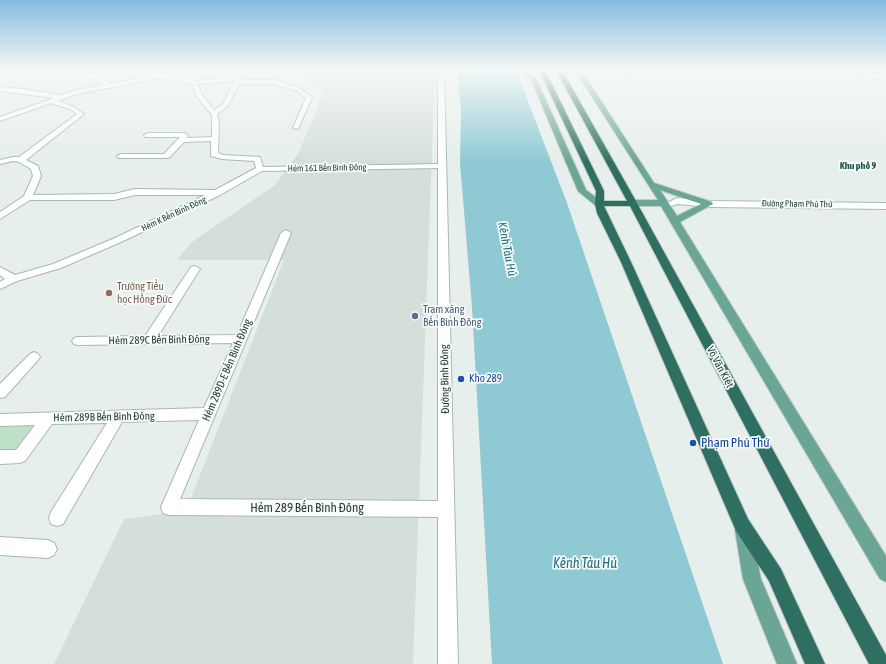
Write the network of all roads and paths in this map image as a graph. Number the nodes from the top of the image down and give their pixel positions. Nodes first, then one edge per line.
1 (51, 101) joint
2 (203, 101) edge
3 (228, 101) edge
4 (307, 101) edge
5 (441, 101) edge
6 (545, 101) edge
7 (557, 101) edge
8 (576, 101) edge
9 (598, 101) edge
10 (214, 113) junction
11 (0, 119) edge
12 (296, 128) dead end
13 (148, 135) dead end
14 (214, 139) junction
15 (182, 140) junction
16 (121, 156) dead end
17 (21, 160) junction
18 (0, 162) edge
19 (442, 166) junction
20 (260, 170) junction
21 (652, 185) junction
22 (217, 193) junction
23 (28, 196) junction
24 (633, 203) junction
25 (668, 203) junction
26 (599, 204) junction
27 (709, 204) junction
28 (886, 206) edge
29 (0, 216) edge
30 (674, 221) junction
31 (286, 233) dead end
32 (195, 269) dead end
33 (0, 270) edge
34 (13, 279) junction
35 (0, 286) edge
36 (240, 339) junction
37 (149, 340) junction
38 (78, 341) dead end
39 (34, 357) dead end
40 (0, 393) edge
41 (208, 414) junction
42 (118, 417) junction
43 (48, 418) junction
44 (0, 420) edge
45 (0, 456) edge
46 (169, 507) joint
47 (446, 509) junction
48 (57, 518) dead end
49 (742, 525) junction
50 (0, 546) edge
51 (48, 549) dead end
52 (886, 573) edge
53 (448, 664) edge
54 (787, 664) edge
55 (815, 664) edge
56 (880, 664) edge

1 - 11 street
1 - 17 street
2 - 10 street
3 - 10 street
4 - 12 street
5 - 19 street, Đường Bình Đông
6 - 26 main road
7 - 26 highway
8 - 24 highway, Võ Văn Kiệt
9 - 21 main road
10 - 14 street
13 - 15 street
14 - 15 street
14 - 20 street
15 - 16 street
17 - 18 street
17 - 23 street
19 - 20 street, Hẻm 161 Bến Bình Đông
19 - 47 street, Đường Bình Đông
20 - 22 street, Hẻm 161 Bến Bình Đông
21 - 25 main road
21 - 27 main road
22 - 23 street, Hẻm K Bến Bình Đông
22 - 34 street, Hẻm K Bến Bình Đông
23 - 29 street
24 - 25 main road
24 - 26 highway
24 - 56 highway, Võ Văn Kiệt
25 - 27 street, Đường Phạm Phú Thứ
25 - 30 main road
26 - 49 highway
27 - 28 street, Đường Phạm Phú Thứ
27 - 30 main road
30 - 52 main road
31 - 36 street, Hẻm 289D-E Bến Bình Đông
32 - 37 street
33 - 34 street
34 - 35 street, Hẻm K Bến Bình Đông
36 - 37 street, Hẻm 289C Bến Bình Đông
36 - 41 street, Hẻm 289D-E Bến Bình Đông
37 - 38 street, Hẻm 289C Bến Bình Đông
39 - 40 street
41 - 42 street, Hẻm 289B Bến Bình Đông
41 - 46 street, Hẻm 289D-E Bến Bình Đông
42 - 43 street, Hẻm 289B Bến Bình Đông
42 - 48 street
43 - 44 street, Hẻm 289B Bến Bình Đông
43 - 45 street
46 - 47 street, Hẻm 289 Bến Bình Đông
47 - 53 street, Đường Bình Đông
49 - 54 main road
49 - 55 highway
50 - 51 street

